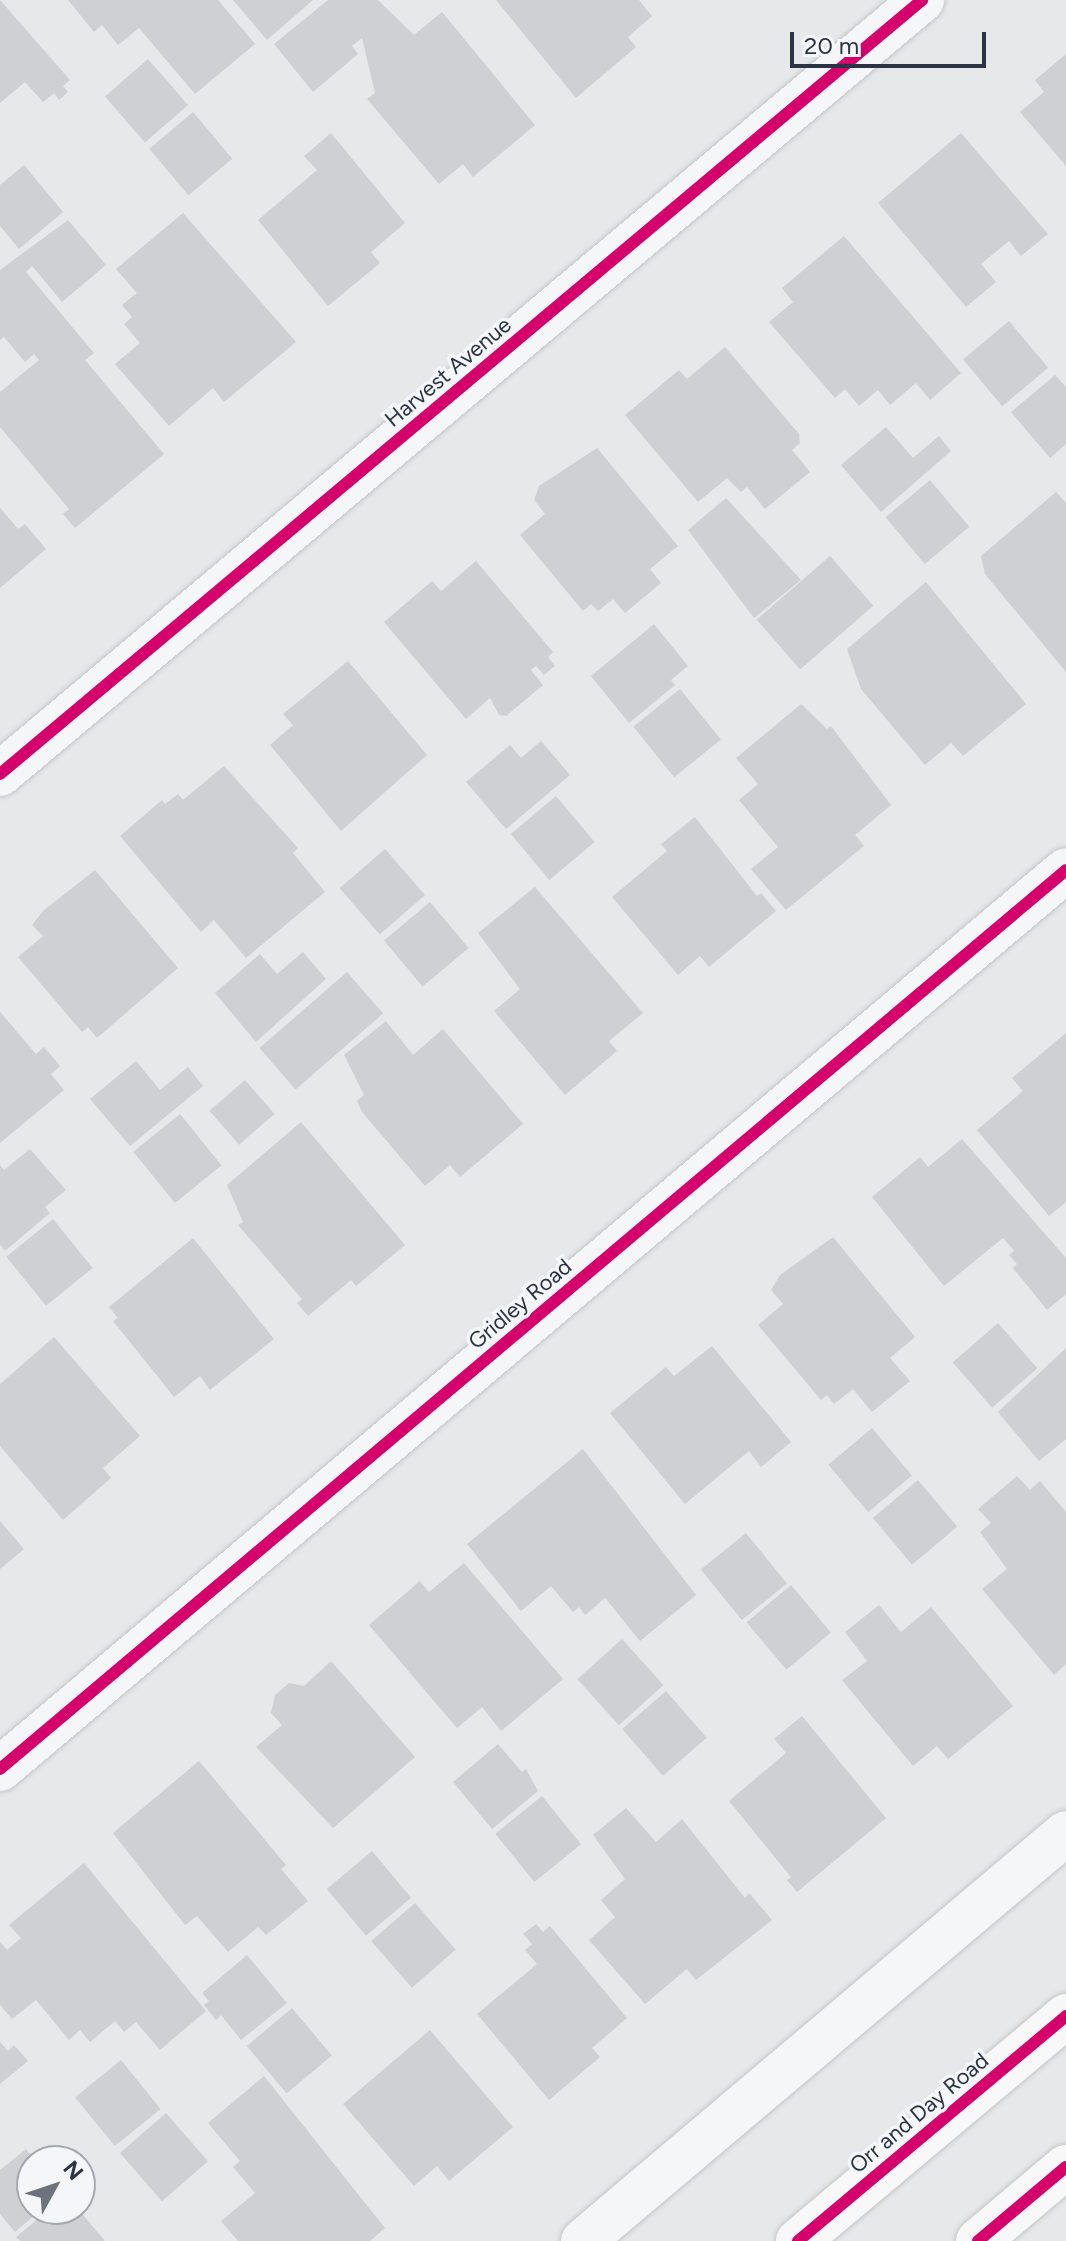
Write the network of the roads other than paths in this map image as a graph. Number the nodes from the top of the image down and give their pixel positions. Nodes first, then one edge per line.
1 (922, 0) edge
2 (0, 774) edge
3 (1066, 870) edge
4 (0, 1769) edge
5 (1066, 1833) edge
6 (1066, 2016) edge
7 (1066, 2167) edge
8 (583, 2241) edge
9 (798, 2241) edge
10 (978, 2241) edge

1 - 2 street, Harvest Avenue
3 - 4 street, Gridley Road
5 - 8 street
6 - 9 main road, Orr and Day Road
7 - 10 main road

